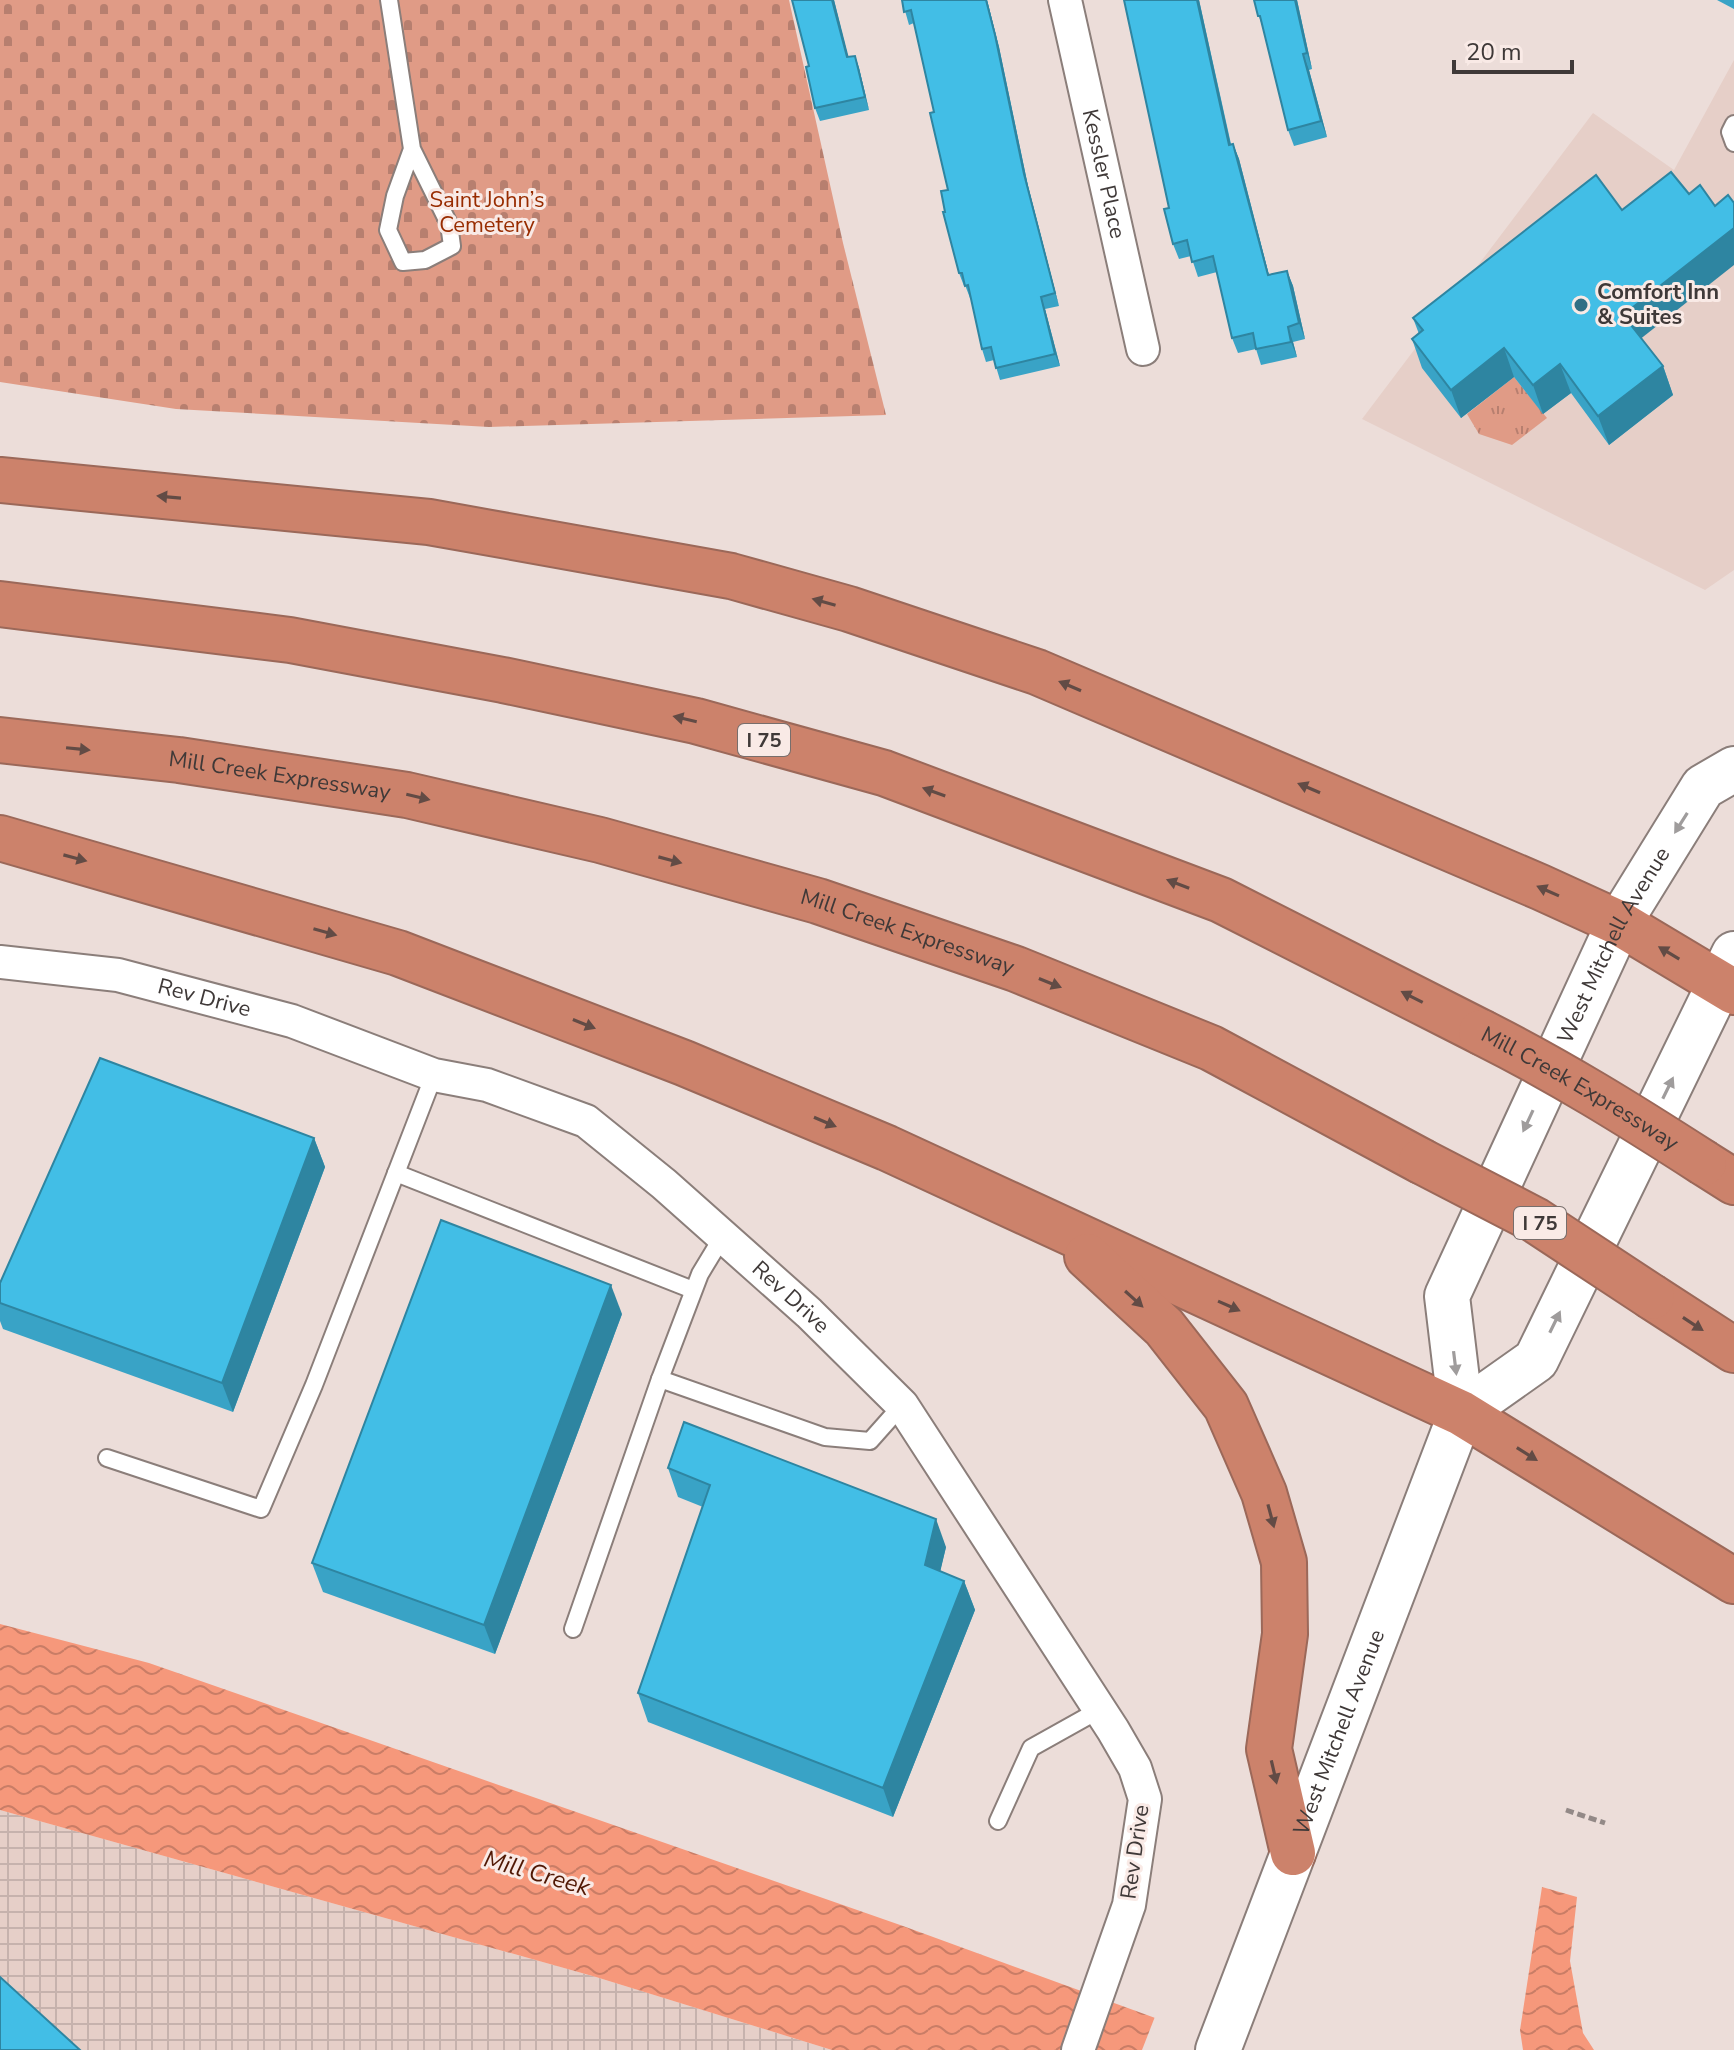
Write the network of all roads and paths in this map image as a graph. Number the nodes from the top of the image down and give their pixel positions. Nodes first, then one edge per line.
1 (389, 0) edge
2 (1065, 0) edge
3 (1734, 124) edge
4 (1734, 143) edge
5 (412, 149) junction
6 (1143, 349) dead end
7 (0, 480) edge
8 (0, 604) edge
9 (0, 740) edge
10 (1734, 769) edge
11 (0, 838) edge
12 (1619, 923) junction
13 (0, 962) edge
14 (1729, 977) edge
15 (434, 1075) junction
16 (396, 1173) junction
17 (1719, 1173) edge
18 (1056, 1228) junction
19 (723, 1236) junction
20 (693, 1290) junction
21 (1734, 1350) edge
22 (660, 1379) junction
23 (902, 1405) junction
24 (1461, 1413) junction
25 (107, 1458) dead end
26 (1734, 1581) edge
27 (573, 1629) dead end
28 (1099, 1710) junction
29 (1566, 1810) dead end
30 (998, 1821) dead end
31 (1605, 1823) dead end
32 (1293, 1853) junction
33 (1078, 2050) edge
34 (1218, 2050) edge

1 - 5 lane
2 - 6 street, Kessler Place
3 - 4 lane
5 - 5 lane
12 -> 7 highway
17 -> 8 highway, Mill Creek Expressway / I 75, bridge
9 -> 21 highway, Mill Creek Expressway / I 75, bridge
10 -> 12 main road, West Mitchell Avenue
11 -> 18 highway
14 -> 12 highway
12 -> 24 main road, West Mitchell Avenue
13 - 15 street, Rev Drive
24 -> 14 main road
15 - 16 lane
15 - 19 street, Rev Drive
16 - 20 lane
16 - 25 lane
18 -> 24 highway
18 -> 32 highway
19 - 20 lane
19 - 23 street, Rev Drive
20 - 22 lane
22 - 23 lane
22 - 27 lane
23 - 28 street, Rev Drive
24 -> 26 highway
24 - 32 main road, West Mitchell Avenue
28 - 30 lane
28 - 33 street, Rev Drive
29 - 31 path
32 - 34 main road, West Mitchell Avenue

